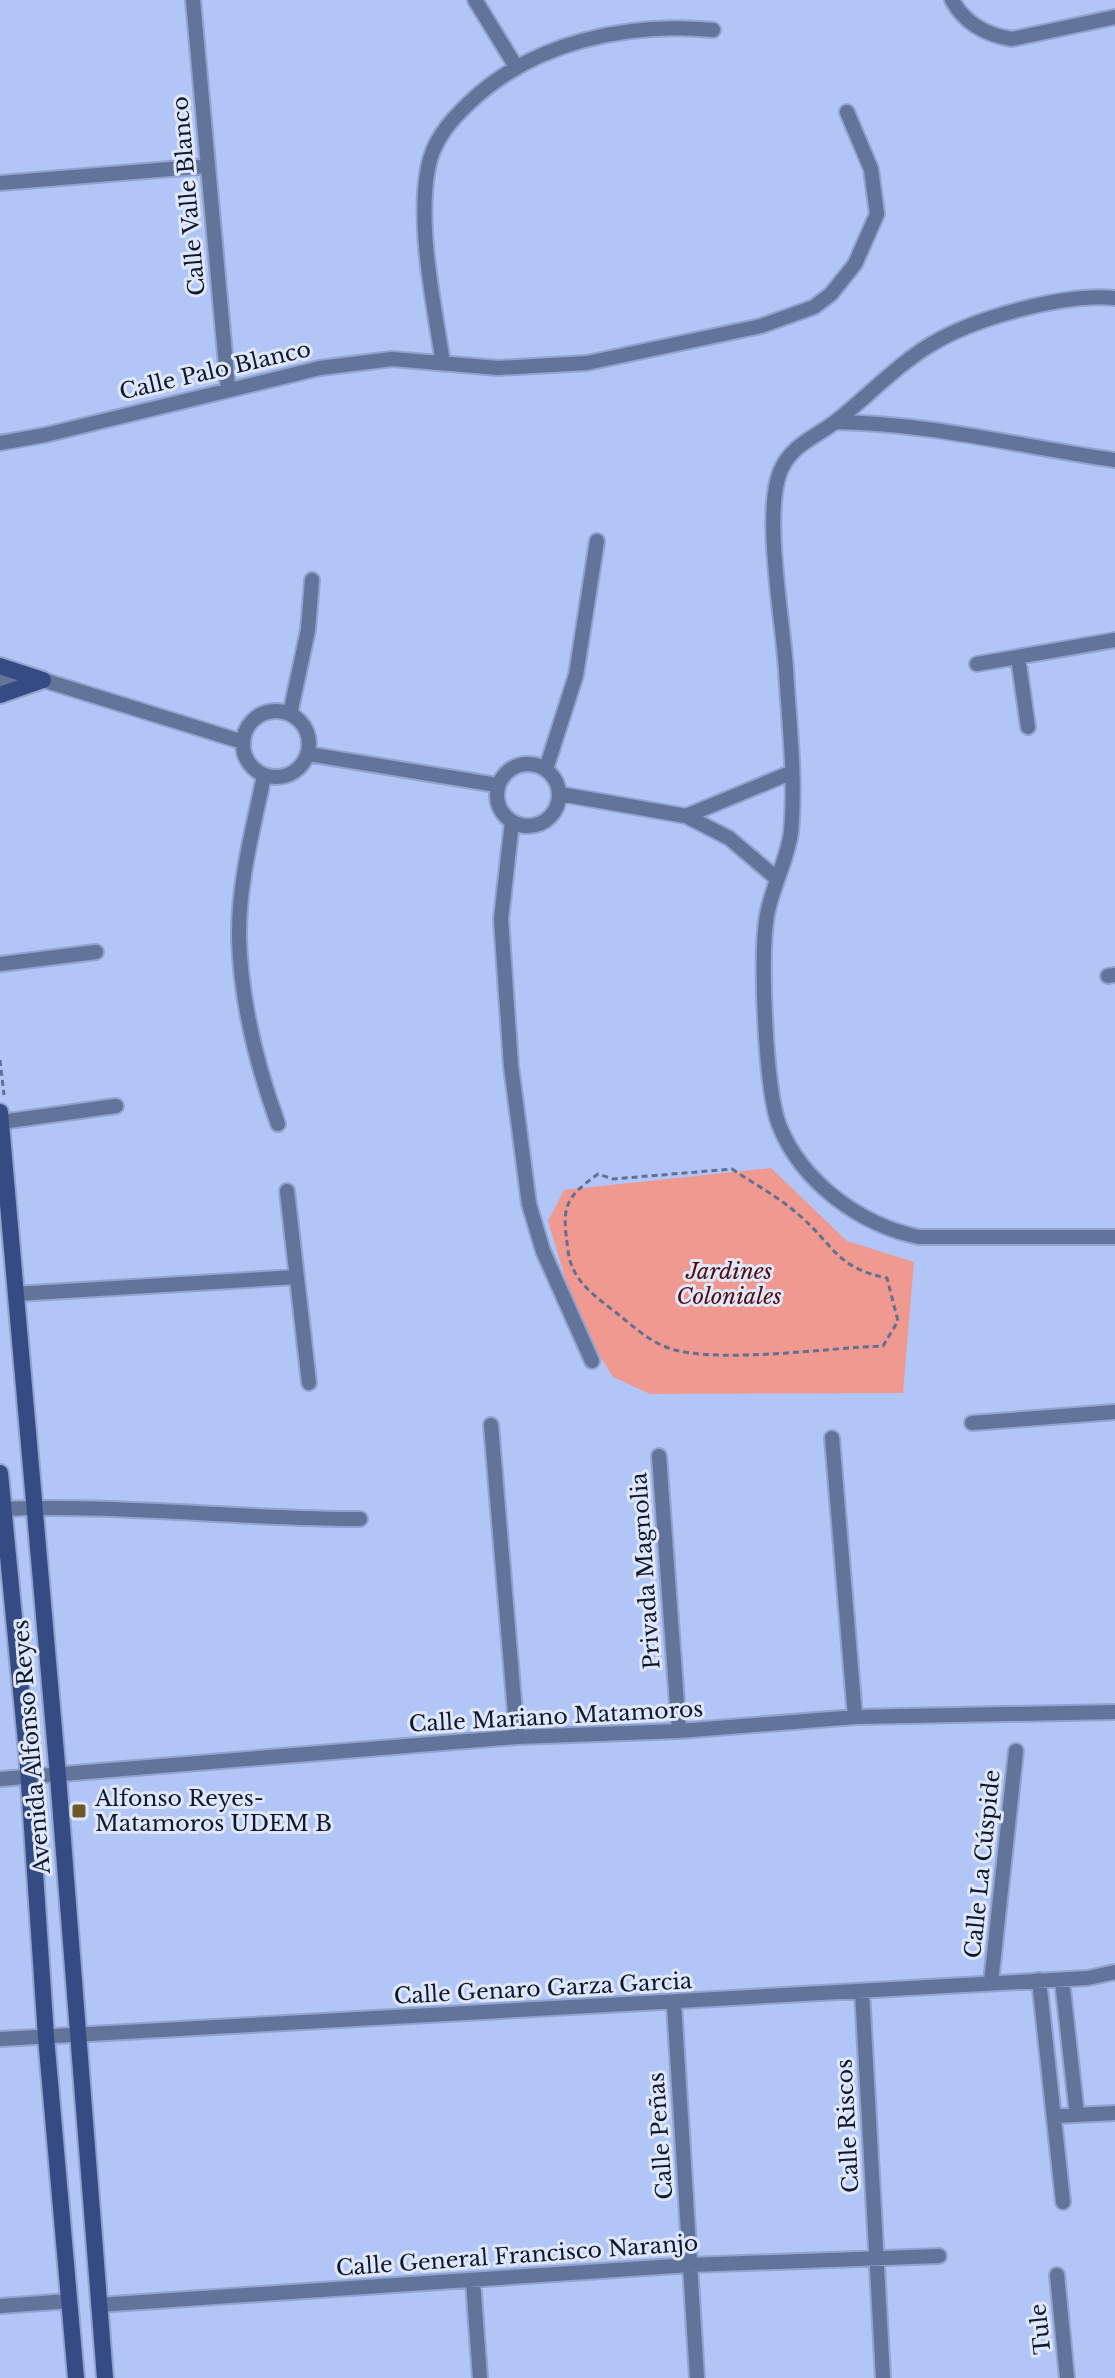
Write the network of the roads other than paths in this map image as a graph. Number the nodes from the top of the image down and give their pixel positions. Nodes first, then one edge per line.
1 (193, 0) edge
2 (475, 0) edge
3 (952, 0) edge
4 (1115, 17) edge
5 (713, 30) dead end
6 (515, 65) junction
7 (847, 112) dead end
8 (207, 166) junction
9 (0, 183) edge
10 (1115, 298) edge
11 (443, 363) junction
12 (228, 388) junction
13 (836, 422) junction
14 (0, 443) edge
15 (1115, 460) edge
16 (597, 541) dead end
17 (312, 580) dead end
18 (1115, 640) edge
19 (1018, 657) junction
20 (977, 664) dead end
21 (0, 666) edge
22 (43, 680) junction
23 (0, 681) edge
24 (0, 695) edge
25 (290, 714) junction
26 (1028, 727) dead end
27 (243, 742) junction
28 (308, 754) junction
29 (546, 769) junction
30 (790, 773) junction
31 (264, 776) junction
32 (497, 785) junction
33 (560, 794) junction
34 (686, 816) junction
35 (512, 822) junction
36 (775, 877) junction
37 (96, 952) dead end
38 (0, 964) edge
39 (116, 1106) dead end
40 (0, 1112) edge
41 (0, 1121) edge
42 (278, 1124) dead end
43 (287, 1191) dead end
44 (1115, 1237) edge
45 (296, 1277) junction
46 (15, 1294) junction
47 (592, 1361) dead end
48 (309, 1383) dead end
49 (1115, 1412) edge
50 (972, 1423) dead end
51 (491, 1425) dead end
52 (832, 1438) dead end
53 (659, 1456) dead end
54 (0, 1473) edge
55 (33, 1508) junction
56 (2, 1509) edge
57 (360, 1519) dead end
58 (1115, 1712) edge
59 (855, 1717) junction
60 (679, 1731) junction
61 (517, 1737) junction
62 (1016, 1751) dead end
63 (58, 1776) junction
64 (29, 1778) junction
65 (0, 1779) edge
66 (1115, 1972) edge
67 (1039, 1980) junction
68 (1062, 1980) junction
69 (991, 1982) junction
70 (862, 1991) junction
71 (674, 2004) junction
72 (76, 2036) junction
73 (46, 2037) junction
74 (0, 2039) edge
75 (1115, 2113) edge
76 (1077, 2115) junction
77 (1055, 2116) junction
78 (1063, 2202) dead end
79 (939, 2256) dead end
80 (876, 2258) junction
81 (690, 2265) junction
82 (1057, 2275) dead end
83 (473, 2281) junction
84 (70, 2301) junction
85 (98, 2305) junction
86 (0, 2306) edge
87 (76, 2378) edge
88 (105, 2378) edge
89 (480, 2378) edge
90 (697, 2378) edge
91 (883, 2378) edge
92 (1067, 2378) edge

1 - 8 street, Calle Valle Blanco
2 - 6 street
3 - 4 street
5 - 6 street
6 - 11 street
7 - 11 street, Calle Palo Blanco
8 - 9 street
8 - 12 street, Calle Valle Blanco
10 - 13 street
11 - 12 street, Calle Palo Blanco
12 - 14 street, Calle Palo Blanco
13 - 15 street
13 - 30 street
16 - 29 street
17 - 25 street
18 - 19 street
19 - 20 street
19 - 26 street
21 - 22 main road
22 - 23 street
22 - 24 main road
22 - 27 street
25 - 27 street
25 - 28 street
27 - 31 street
28 - 31 street
28 - 32 street
29 - 32 street
29 - 33 street
30 - 34 street
30 - 36 street
31 - 42 street
32 - 35 street
33 - 34 street
33 - 35 street
34 - 36 street
35 - 47 street
36 - 44 street
37 - 38 street
39 - 41 street
40 - 41 main road, Avenida Alfonso Reyes
41 - 46 main road, Avenida Alfonso Reyes
43 - 45 street
45 - 46 street
45 - 48 street
46 - 55 main road, Avenida Alfonso Reyes
49 - 50 street
51 - 61 street
52 - 59 street
53 - 60 street, Privada Magnolia
54 - 56 main road, Avenida Alfonso Reyes
55 - 56 street
55 - 57 street
55 - 63 main road, Avenida Alfonso Reyes
56 - 64 main road, Avenida Alfonso Reyes
58 - 59 street, Calle Mariano Matamoros
59 - 60 street, Calle Mariano Matamoros
60 - 61 street, Calle Mariano Matamoros
61 - 63 street, Calle Mariano Matamoros
62 - 69 street, Calle La Cúspide
63 - 64 street, Calle Mariano Matamoros
63 - 72 main road, Avenida Alfonso Reyes
64 - 65 street, Calle Mariano Matamoros
64 - 73 main road, Avenida Alfonso Reyes
66 - 68 street, Calle Genaro Garza Garcia
67 - 68 street, Calle Genaro Garza Garcia
67 - 69 street, Calle Genaro Garza Garcia
67 - 77 street
68 - 76 street
69 - 70 street, Calle Genaro Garza Garcia
70 - 71 street, Calle Genaro Garza Garcia
70 - 80 street, Calle Riscos
71 - 72 street, Calle Genaro Garza Garcia
71 - 81 street, Calle Peñas
72 - 73 street, Calle Genaro Garza Garcia
72 - 85 main road, Avenida Alfonso Reyes
73 - 74 street, Calle Genaro Garza Garcia
73 - 84 main road, Avenida Alfonso Reyes
75 - 76 street
76 - 77 street
77 - 78 street
79 - 80 street, Calle General Francisco Naranjo
80 - 81 street, Calle General Francisco Naranjo
80 - 91 street, Calle Riscos
81 - 83 street, Calle General Francisco Naranjo
81 - 90 street, Calle Peñas
82 - 92 street, Tule
83 - 85 street, Calle General Francisco Naranjo
83 - 89 street
84 - 86 street
84 - 87 main road, Avenida Alfonso Reyes
85 - 88 main road, Avenida Alfonso Reyes

